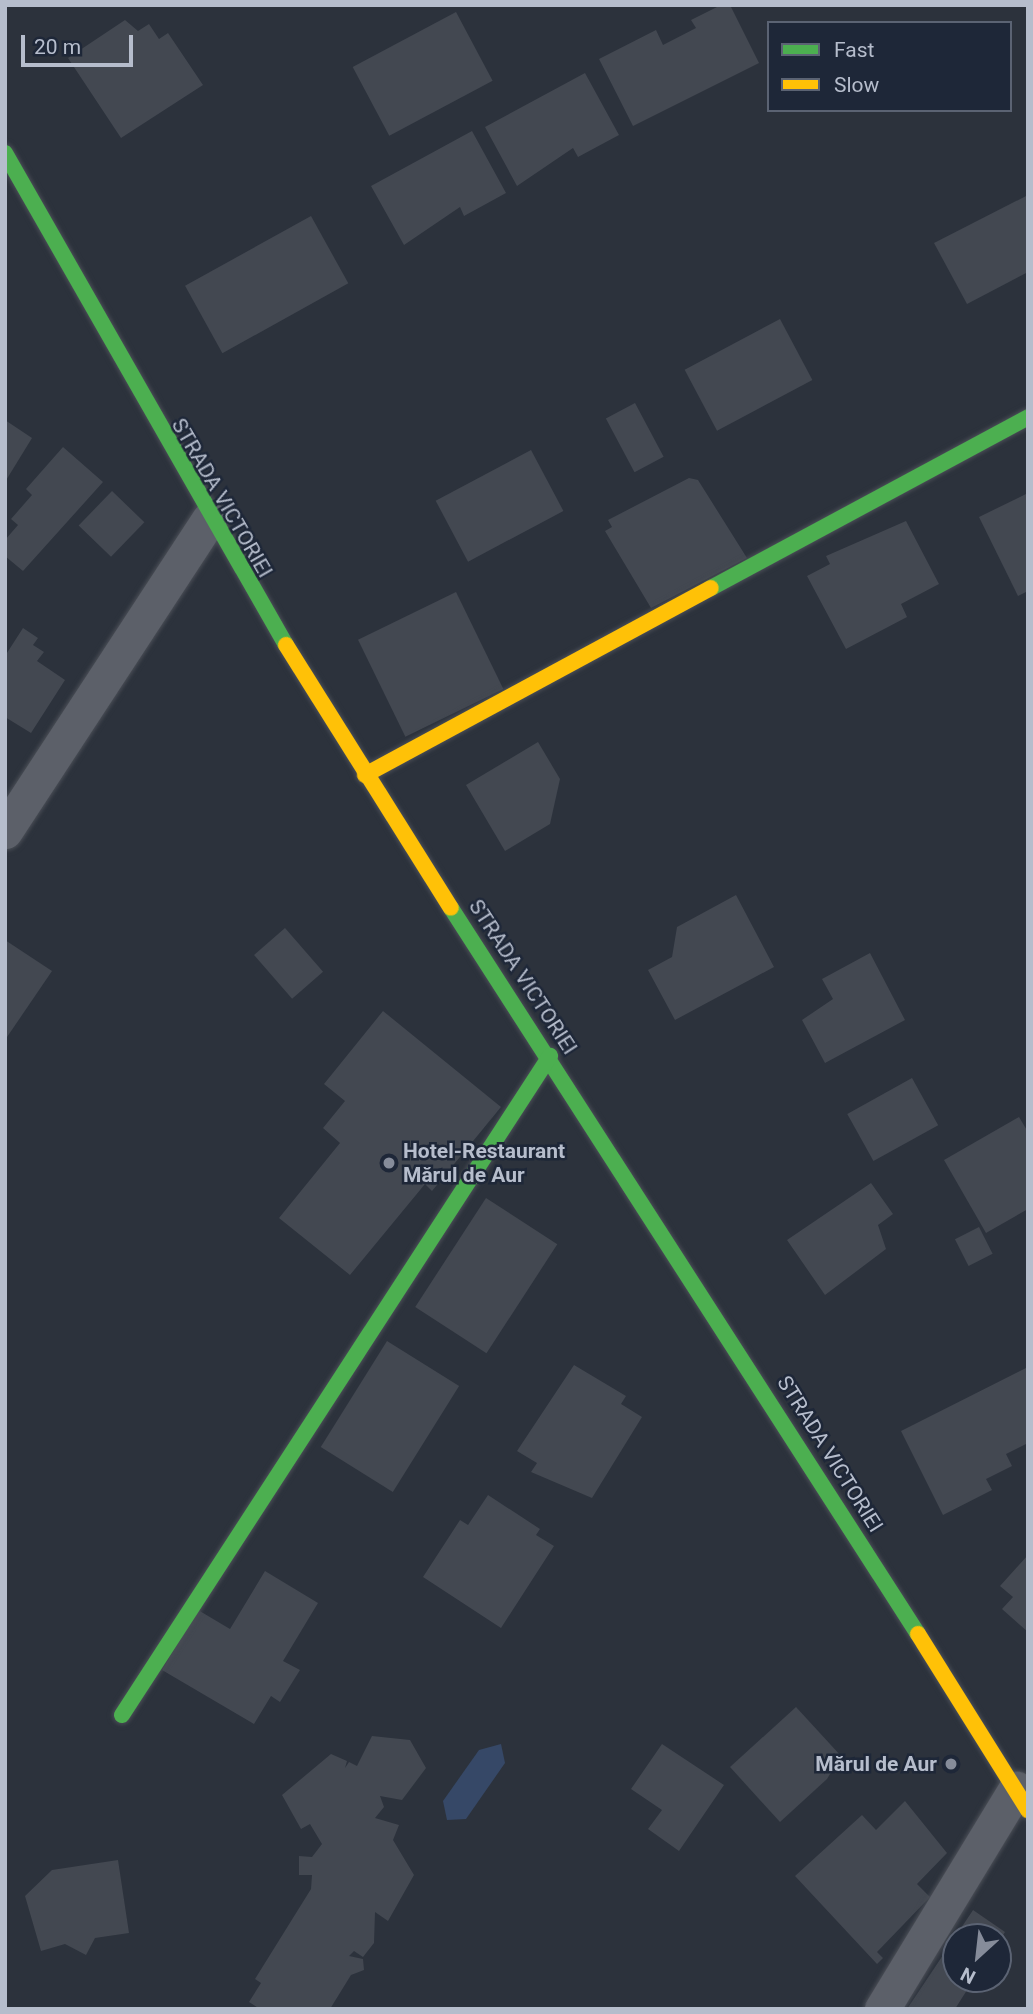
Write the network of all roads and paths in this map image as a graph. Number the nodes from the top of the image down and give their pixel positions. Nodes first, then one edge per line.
1 (5, 153) edge
2 (1028, 417) edge
3 (209, 519) junction
4 (365, 775) junction
5 (5, 831) edge
6 (550, 1056) junction
7 (122, 1715) dead end
8 (1022, 1800) edge
9 (882, 2009) edge

1 - 3 street, STRADA VICTORIEI
2 - 4 street
3 - 4 street, STRADA VICTORIEI
3 - 5 street
4 - 6 street, STRADA VICTORIEI
6 - 7 street
6 - 8 street, STRADA VICTORIEI
8 - 9 street

